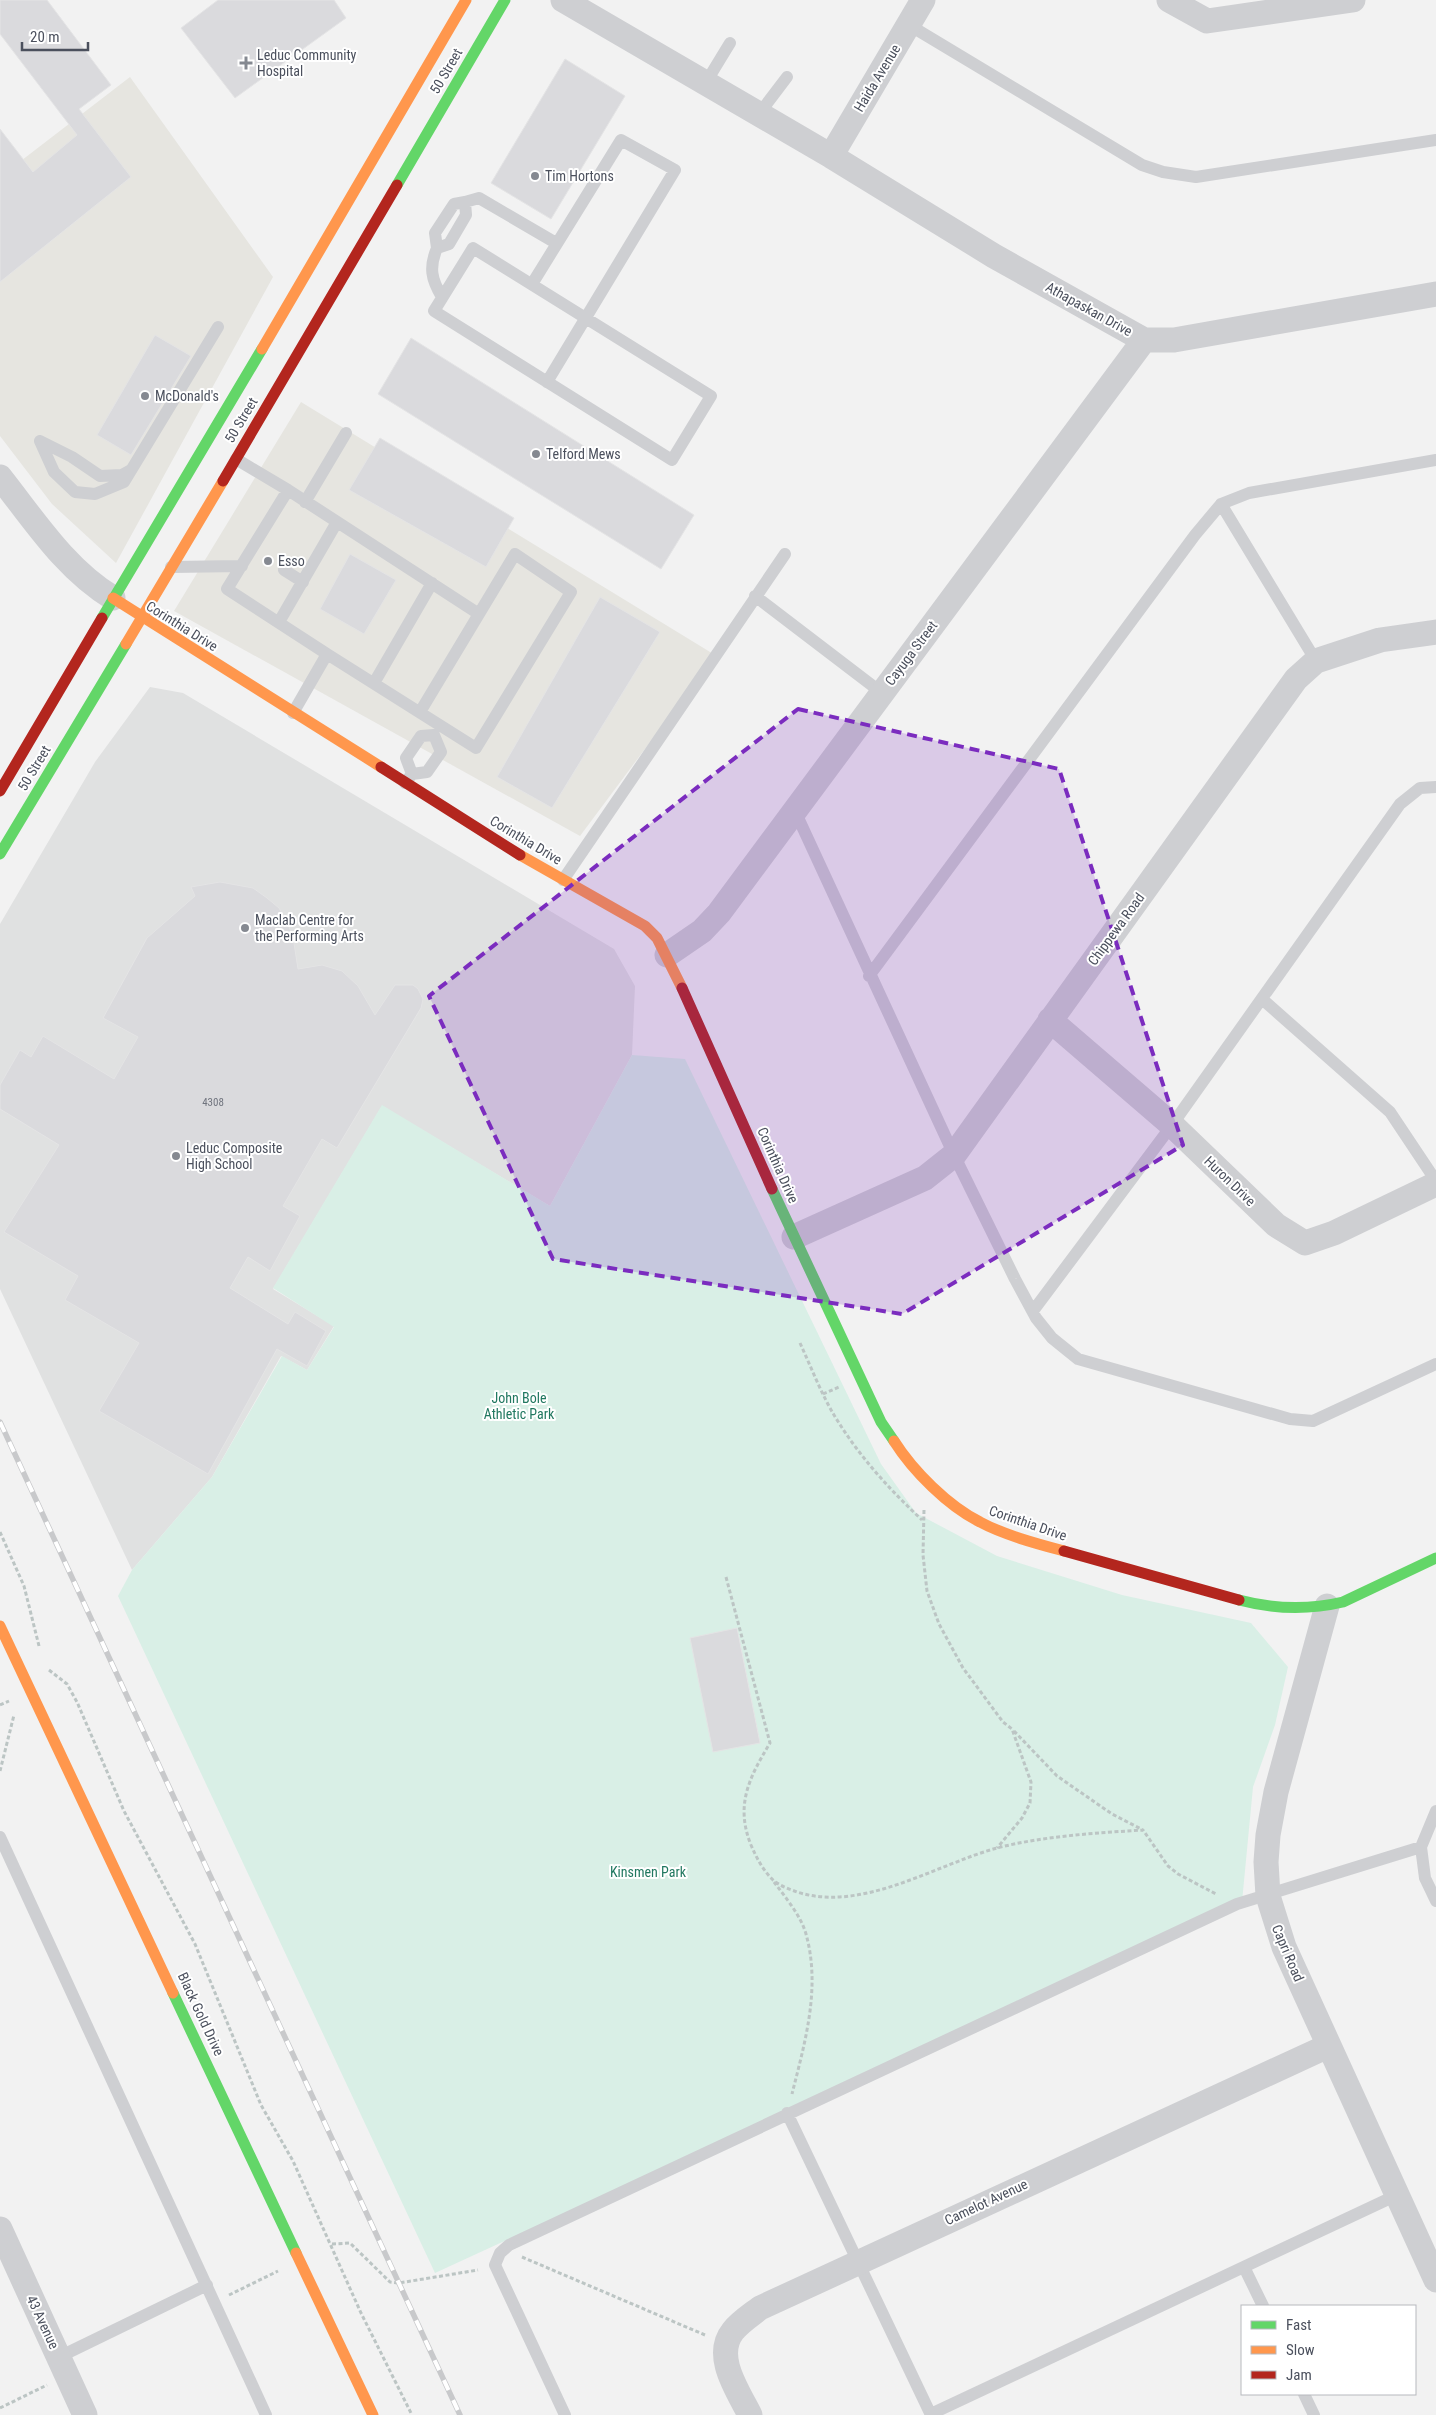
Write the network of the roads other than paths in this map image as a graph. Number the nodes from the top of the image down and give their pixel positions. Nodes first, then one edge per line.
1 (466, 0) edge
2 (505, 0) edge
3 (563, 0) edge
4 (923, 0) edge
5 (1170, 0) edge
6 (1353, 0) edge
7 (909, 25) junction
8 (730, 43) dead end
9 (787, 77) dead end
10 (705, 84) junction
11 (759, 114) junction
12 (1436, 140) edge
13 (831, 156) junction
14 (556, 243) junction
15 (532, 284) junction
16 (1436, 294) edge
17 (442, 297) junction
18 (586, 319) junction
19 (218, 327) dead end
20 (1144, 340) junction
21 (547, 382) junction
22 (346, 434) dead end
23 (236, 459) junction
24 (1436, 460) edge
25 (131, 470) junction
26 (0, 477) edge
27 (288, 490) junction
28 (305, 502) junction
29 (1221, 504) junction
30 (337, 522) junction
31 (786, 554) dead end
32 (242, 566) junction
33 (171, 567) junction
34 (284, 570) dead end
35 (302, 582) junction
36 (432, 583) junction
37 (755, 596) junction
38 (113, 598) junction
39 (479, 614) junction
40 (141, 617) junction
41 (280, 622) junction
42 (1436, 632) edge
43 (326, 654) junction
44 (1316, 661) junction
45 (374, 682) junction
46 (882, 693) junction
47 (420, 712) junction
48 (293, 713) junction
49 (437, 730) junction
50 (408, 779) junction
51 (1436, 787) edge
52 (0, 791) edge
53 (794, 811) junction
54 (0, 854) edge
55 (563, 880) junction
56 (667, 955) junction
57 (869, 976) junction
58 (1262, 999) junction
59 (1050, 1020) junction
60 (1172, 1125) junction
61 (954, 1156) junction
62 (1436, 1183) edge
63 (794, 1237) junction
64 (1032, 1311) junction
65 (1436, 1364) edge
66 (1436, 1558) edge
67 (1328, 1606) junction
68 (2, 1635) edge
69 (1436, 1811) edge
70 (0, 1837) edge
71 (1421, 1847) junction
72 (1268, 1896) junction
73 (1436, 1901) edge
74 (1328, 2046) junction
75 (787, 2113) junction
76 (1397, 2195) junction
77 (0, 2229) edge
78 (858, 2261) junction
79 (1244, 2267) junction
80 (1436, 2280) edge
81 (206, 2286) junction
82 (1263, 2305) edge
83 (59, 2357) junction
84 (1304, 2395) edge
85 (86, 2415) edge
86 (266, 2415) edge
87 (373, 2415) edge
88 (565, 2415) edge
89 (750, 2415) edge
90 (931, 2415) edge
91 (1314, 2415) edge

1 - 38 main road, 50 Street
2 - 23 main road, 50 Street
3 - 10 street, Athapaskan Drive
4 - 7 street, Haida Avenue
5 - 6 street
7 - 12 lane
7 - 13 street, Haida Avenue
8 - 10 lane
9 - 11 lane
10 - 11 street, Athapaskan Drive
11 - 13 street, Athapaskan Drive
13 - 20 street, Athapaskan Drive
14 - 15 lane
14 - 17 lane
14 - 18 lane
15 - 17 lane
15 - 18 lane
16 - 20 street, Athapaskan Drive
17 - 21 lane
18 - 21 lane
18 - 21 lane
19 - 25 lane
20 - 46 street, Cayuga Street
22 - 28 lane
23 - 27 lane
23 - 33 main road, 50 Street
24 - 29 lane
25 - 25 lane
26 - 38 street
27 - 28 lane
27 - 32 lane
28 - 30 lane
29 - 44 lane
29 - 57 lane
30 - 35 lane
30 - 36 lane
31 - 37 lane
32 - 33 lane
32 - 41 lane
33 - 40 main road, 50 Street
34 - 35 lane
35 - 41 lane
36 - 39 lane
36 - 45 lane
37 - 46 lane
37 - 55 lane
38 - 40 main road, Corinthia Drive
38 - 52 main road, 50 Street
39 - 47 lane
39 - 49 lane
40 - 48 main road, Corinthia Drive
40 - 54 main road, 50 Street
41 - 43 lane
42 - 44 street, Chippewa Road
43 - 45 lane
43 - 48 lane
44 - 59 street, Chippewa Road
45 - 47 lane
46 - 53 street, Cayuga Street
47 - 49 lane
48 - 50 main road, Corinthia Drive
49 - 50 lane
49 - 50 lane
50 - 55 main road, Corinthia Drive
51 - 58 lane
53 - 56 street, Cayuga Street
53 - 57 lane
55 - 56 main road, Corinthia Drive
56 - 63 main road, Corinthia Drive
57 - 61 lane
58 - 60 lane
58 - 62 lane
59 - 60 street, Huron Drive
59 - 61 street, Chippewa Road
60 - 62 street, Huron Drive
60 - 64 lane
61 - 63 street, Chippewa Road
61 - 64 lane
63 - 67 main road, Corinthia Drive
64 - 65 lane
66 - 67 main road, Corinthia Drive
67 - 72 street, Capri Road
68 - 87 main road, Black Gold Drive
69 - 71 lane
70 - 81 lane
71 - 72 lane
71 - 73 lane
72 - 74 street, Capri Road
72 - 75 lane
74 - 76 street, Capri Road
74 - 78 street, Camelot Avenue
75 - 78 lane
75 - 88 lane
76 - 79 lane
76 - 80 street, Capri Road
77 - 83 street, 43 Avenue
78 - 89 street, Camelot Avenue
78 - 90 lane
79 - 82 lane
79 - 90 lane
81 - 83 lane
81 - 86 lane
83 - 85 street, 43 Avenue
84 - 91 lane

